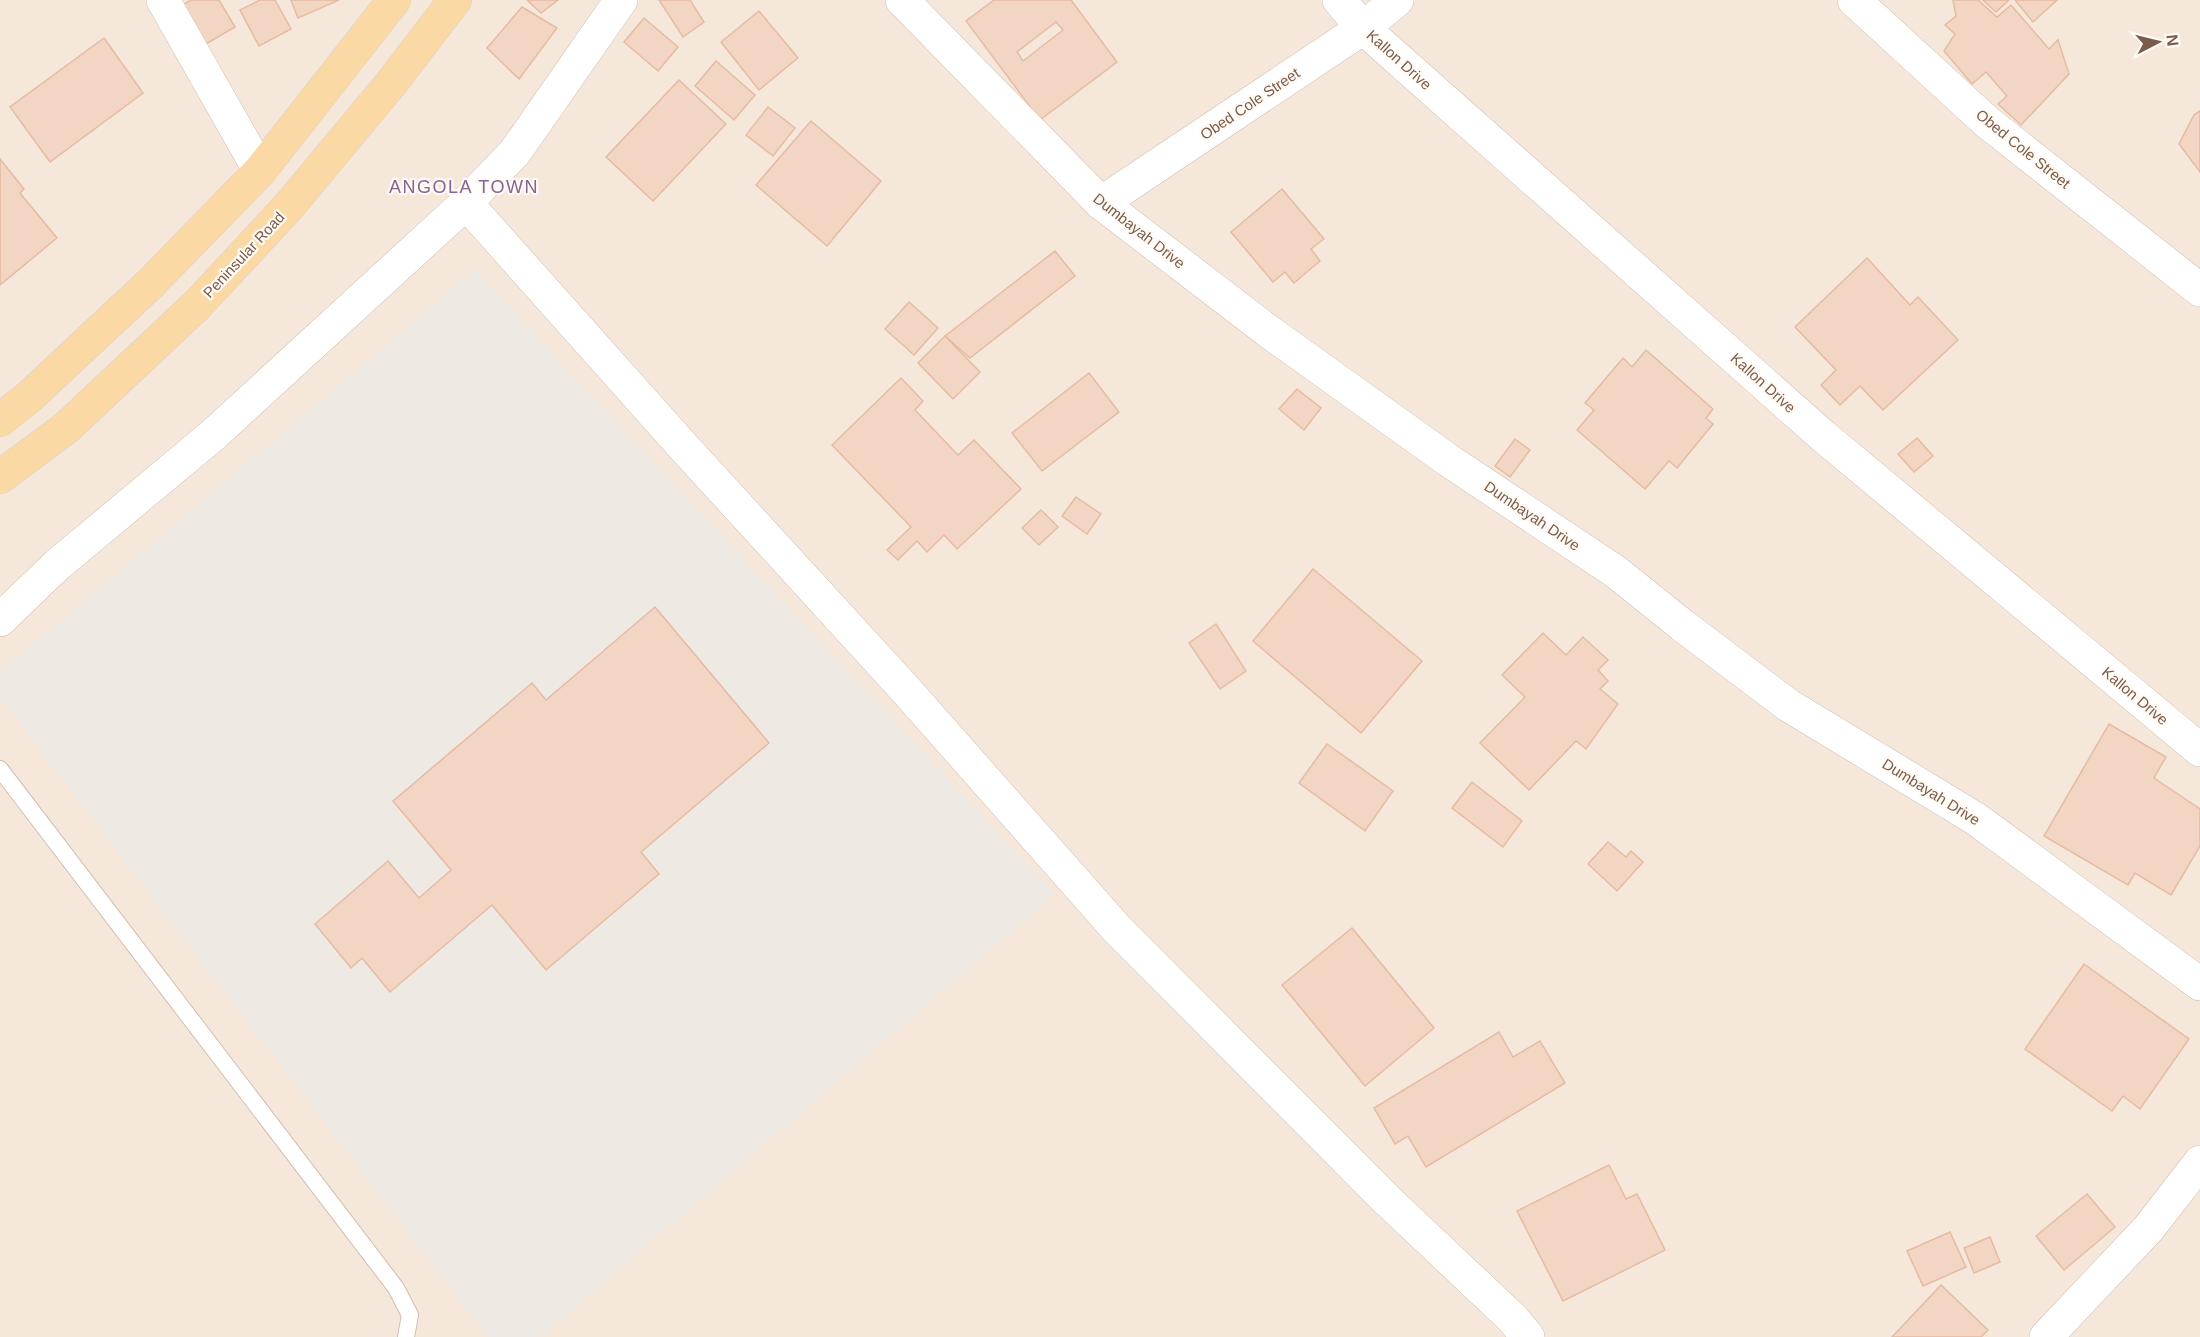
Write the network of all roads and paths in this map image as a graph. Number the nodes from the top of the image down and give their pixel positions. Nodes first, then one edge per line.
1 (163, 0) edge
2 (393, 0) edge
3 (455, 0) edge
4 (621, 0) edge
5 (902, 0) edge
6 (1339, 0) edge
7 (1396, 0) edge
8 (1854, 0) edge
9 (1363, 28) junction
10 (260, 171) junction
11 (466, 203) junction
12 (1101, 204) junction
13 (2200, 290) edge
14 (0, 420) edge
15 (0, 477) edge
16 (0, 620) edge
17 (2200, 750) edge
18 (0, 769) edge
19 (2200, 984) edge
20 (2200, 1162) edge
21 (406, 1337) edge
22 (1527, 1337) edge
23 (2046, 1337) edge

1 - 10 street
2 - 10 main road
3 - 15 main road, Peninsular Road
4 - 11 street
5 - 12 street, Dumbayah Drive
6 - 9 street, Kallon Drive
7 - 9 street, Obed Cole Street
8 - 13 street, Obed Cole Street
9 - 12 street, Obed Cole Street
9 - 17 street, Kallon Drive
10 - 14 main road
11 - 16 street
11 - 22 street
12 - 19 street, Dumbayah Drive
18 - 21 lane
20 - 23 street

